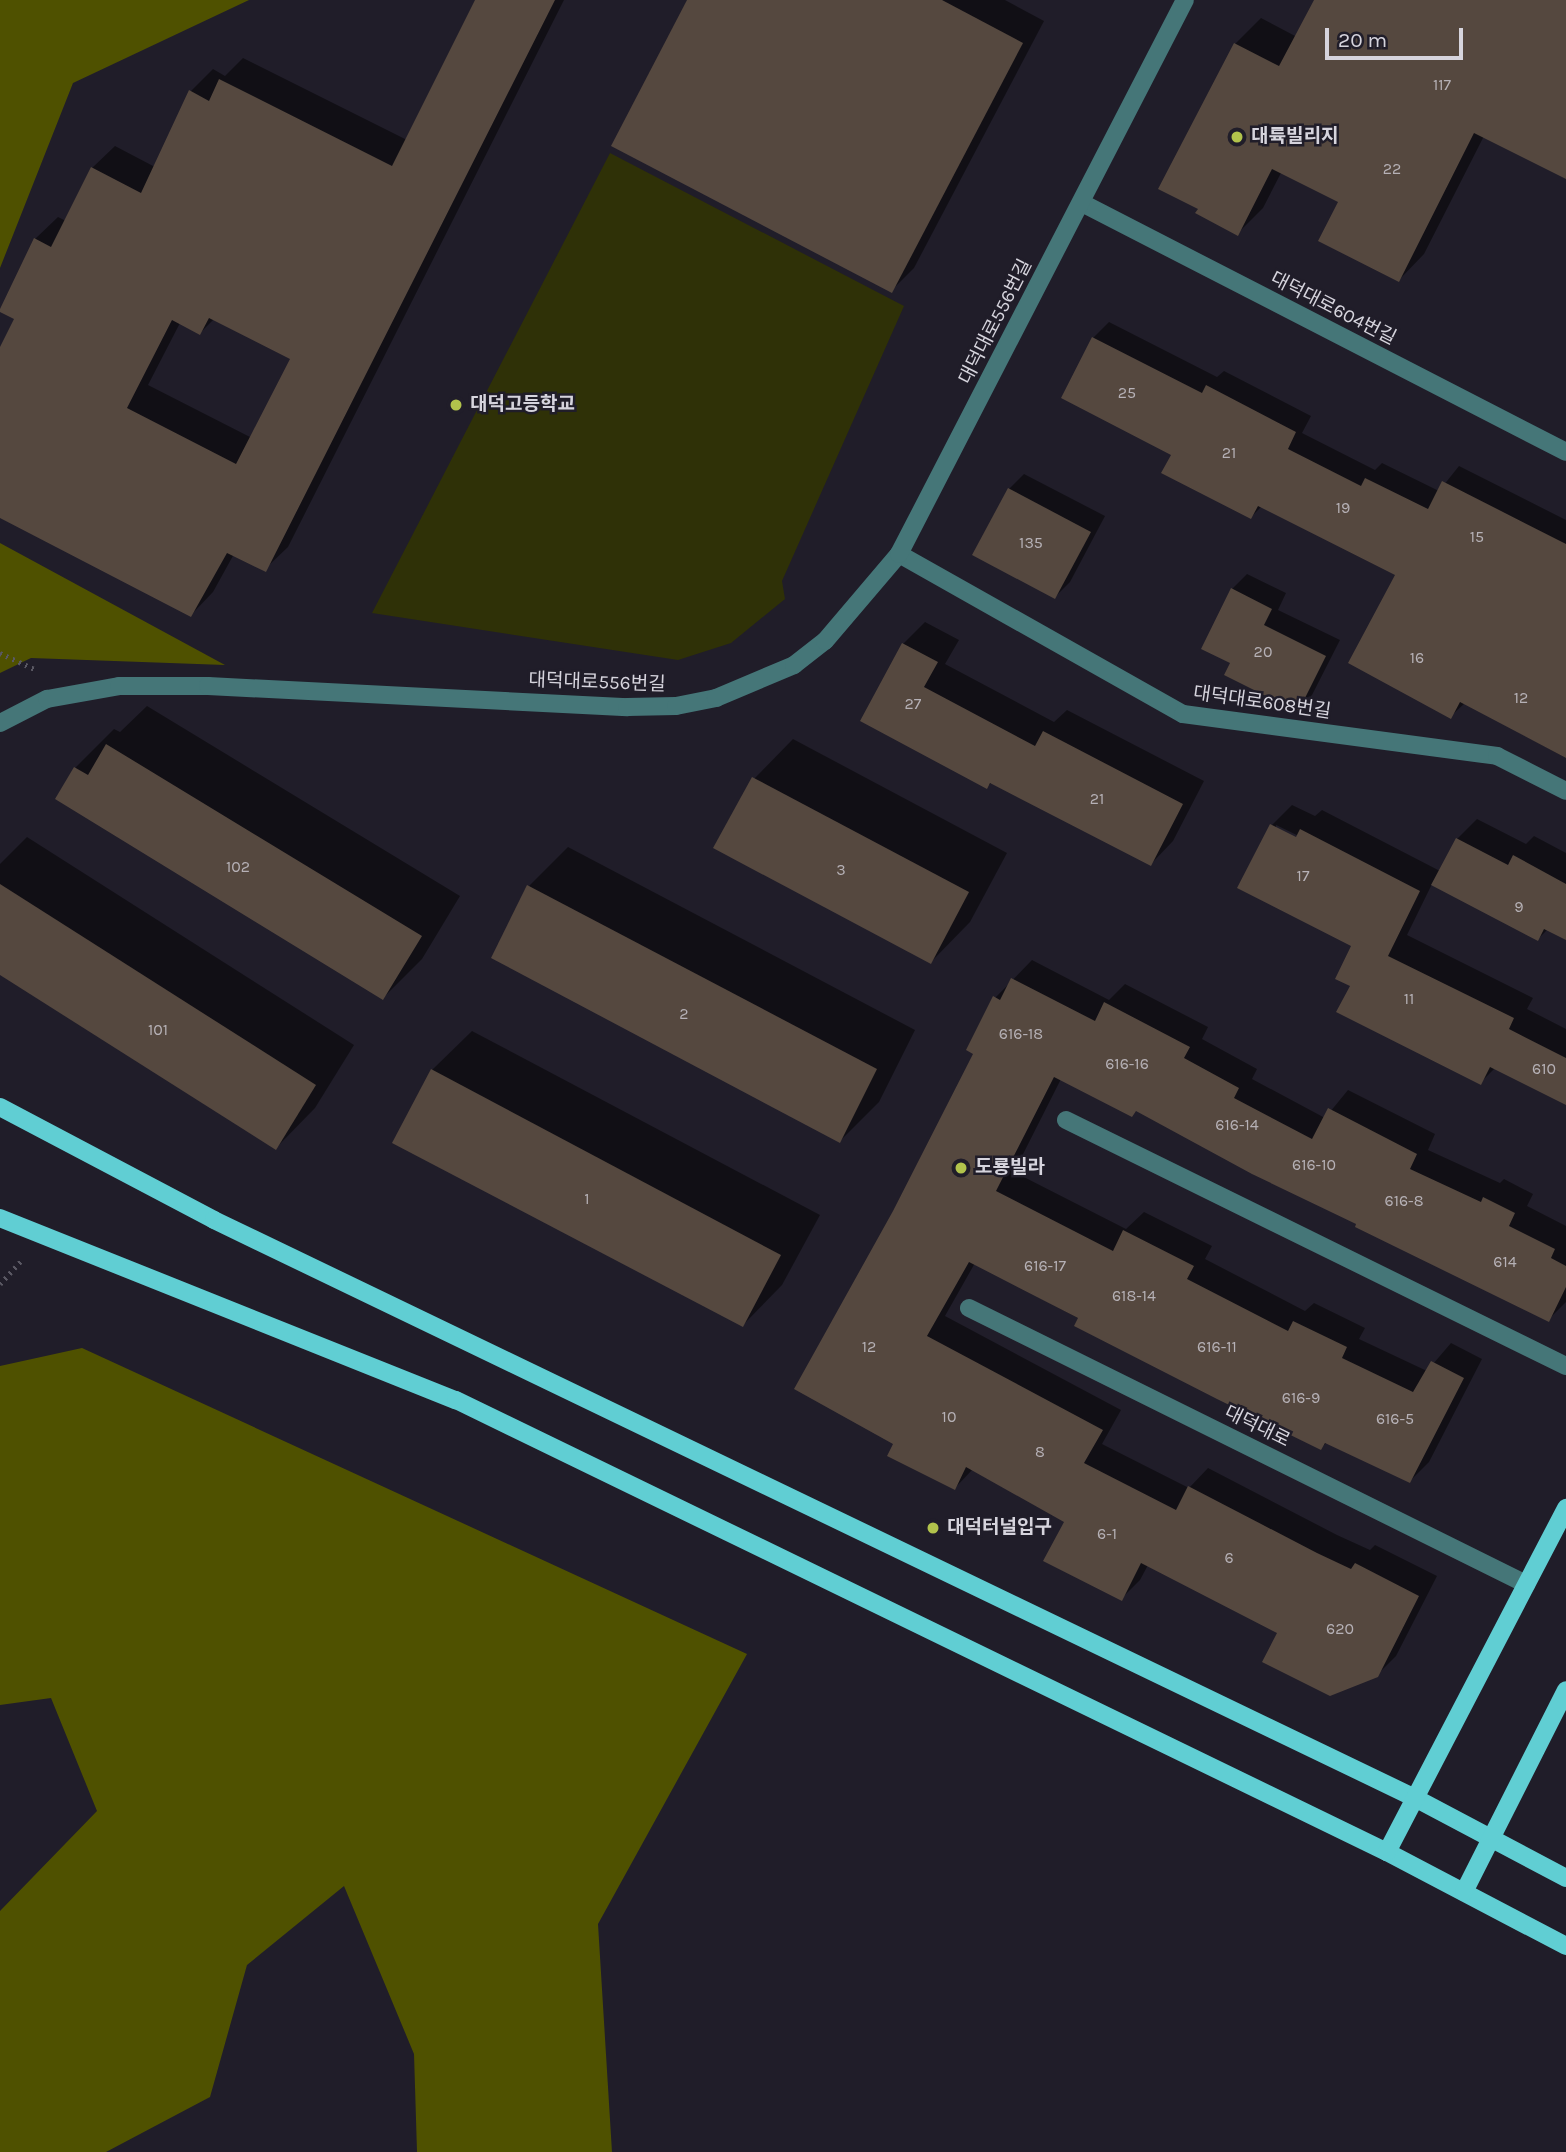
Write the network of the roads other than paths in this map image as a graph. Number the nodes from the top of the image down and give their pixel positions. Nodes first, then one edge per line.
1 (1185, 0) edge
2 (1082, 203) junction
3 (1566, 452) edge
4 (899, 554) junction
5 (0, 723) edge
6 (1566, 791) edge
7 (0, 1107) edge
8 (1066, 1120) dead end
9 (0, 1218) edge
10 (969, 1308) dead end
11 (1566, 1366) edge
12 (1566, 1508) edge
13 (1526, 1584) junction
14 (1566, 1690) edge
15 (1415, 1798) junction
16 (1491, 1838) junction
17 (1387, 1852) junction
18 (1566, 1878) edge
19 (1464, 1892) junction
20 (1566, 1947) edge

1 - 2 street, 대덕대로556번길
2 - 3 street, 대덕대로604번길
2 - 4 street, 대덕대로556번길
4 - 5 street, 대덕대로556번길
4 - 6 street, 대덕대로608번길
7 - 15 main road
8 - 11 street
9 - 17 main road
10 - 13 street, 대덕대로
12 - 13 main road
13 - 15 main road
14 - 16 main road
15 - 16 main road
15 - 17 main road
16 - 18 main road
16 - 19 main road
17 - 19 main road
19 - 20 main road

